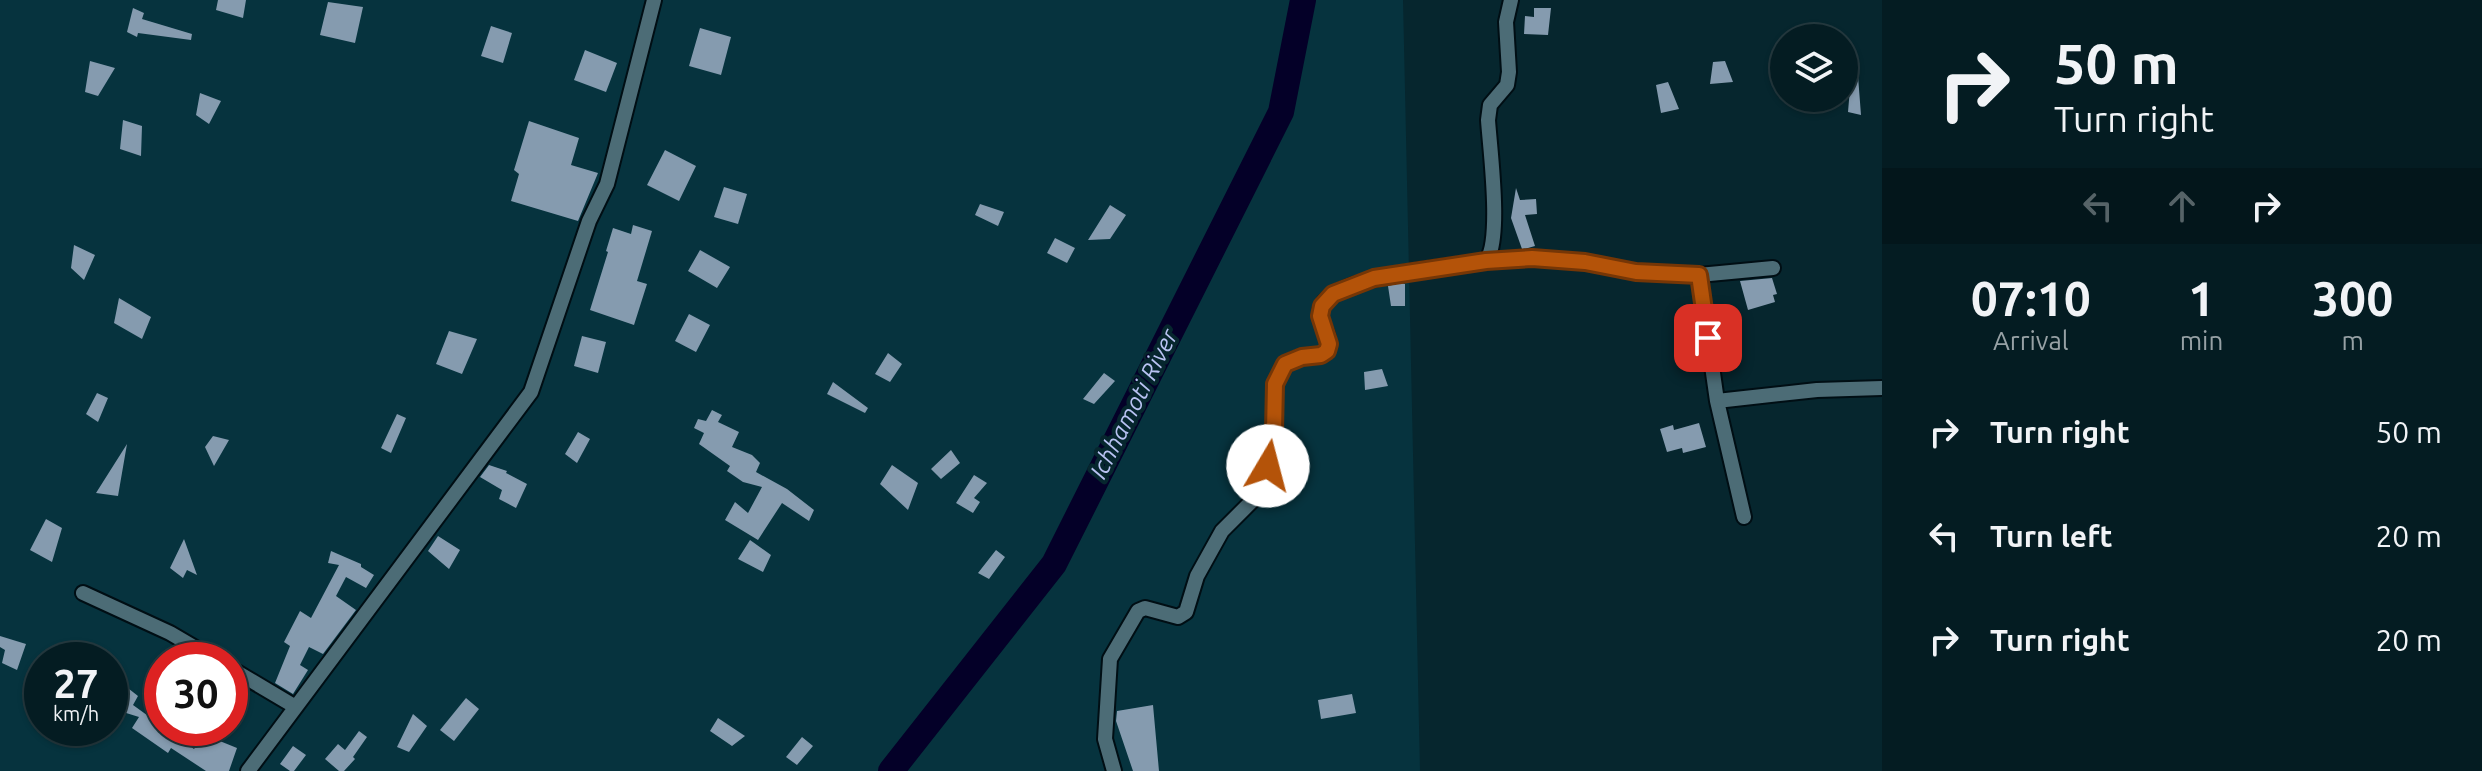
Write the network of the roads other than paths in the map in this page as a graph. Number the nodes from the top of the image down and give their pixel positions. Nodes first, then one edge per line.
1 (654, 0) edge
2 (1511, 0) edge
3 (1486, 261) junction
4 (1773, 268) dead end
5 (1699, 275) junction
6 (1882, 388) edge
7 (1717, 401) junction
8 (1744, 517) dead end
9 (83, 593) dead end
10 (185, 642) edge
11 (248, 679) edge
12 (294, 706) junction
13 (248, 771) edge
14 (1114, 771) edge

1 - 12 street
2 - 3 street
3 - 5 street
3 - 14 street
4 - 5 street
5 - 7 street
6 - 7 street
7 - 8 street
9 - 10 street
11 - 12 street
12 - 13 street

